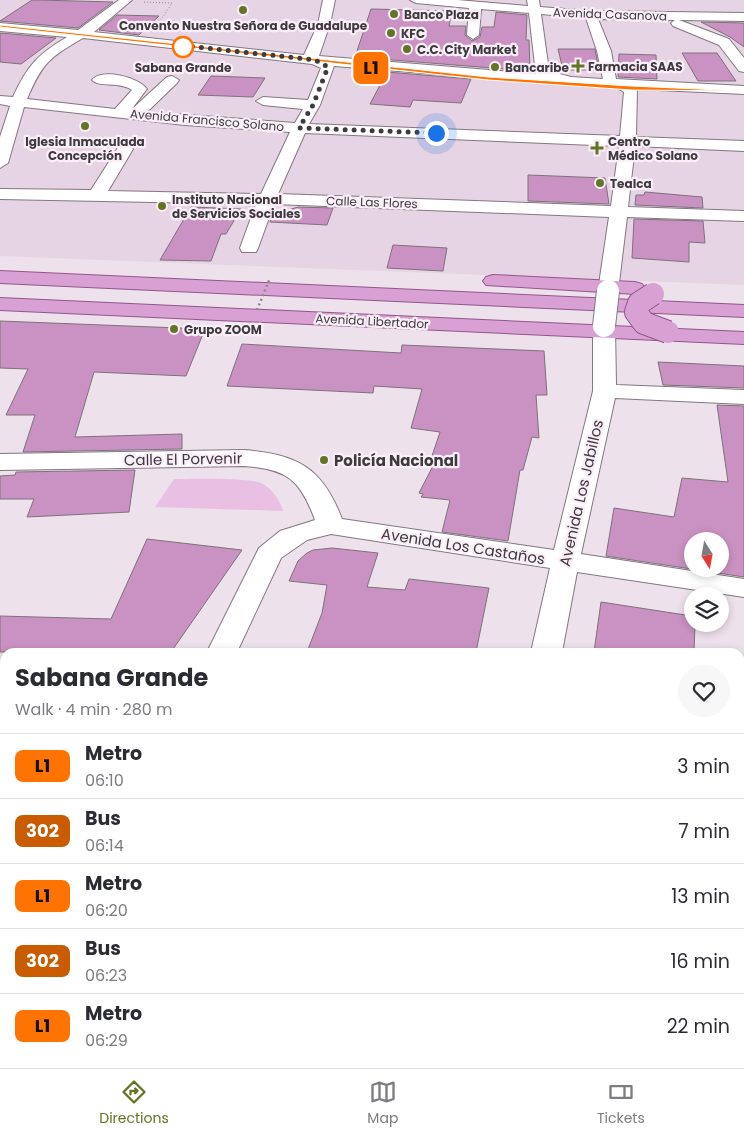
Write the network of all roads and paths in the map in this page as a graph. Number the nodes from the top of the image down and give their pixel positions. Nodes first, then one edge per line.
1 (126, 0) edge
2 (329, 0) edge
3 (416, 0) edge
4 (482, 4) edge
5 (610, 4) dead end
6 (534, 5) edge
7 (644, 5) dead end
8 (553, 6) edge
9 (592, 15) junction
10 (659, 16) junction
11 (744, 17) edge
12 (0, 26) edge
13 (149, 30) dead end
14 (81, 33) junction
15 (473, 35) dead end
16 (321, 64) junction
17 (744, 68) edge
18 (100, 80) dead end
19 (172, 80) dead end
20 (616, 83) junction
21 (744, 90) edge
22 (0, 100) edge
23 (263, 101) dead end
24 (18, 102) junction
25 (313, 105) junction
26 (120, 112) junction
27 (136, 114) junction
28 (299, 128) junction
29 (628, 141) junction
30 (744, 146) edge
31 (125, 149) dead end
32 (1, 154) edge
33 (0, 194) edge
34 (96, 196) junction
35 (268, 199) junction
36 (620, 211) junction
37 (744, 216) edge
38 (249, 248) dead end
39 (0, 262) edge
40 (0, 277) edge
41 (270, 278) dead end
42 (0, 286) edge
43 (608, 289) junction
44 (676, 290) junction
45 (744, 294) edge
46 (0, 304) edge
47 (257, 310) dead end
48 (744, 311) edge
49 (744, 321) edge
50 (603, 330) junction
51 (692, 336) junction
52 (744, 338) edge
53 (605, 391) junction
54 (744, 397) edge
55 (0, 462) edge
56 (331, 526) junction
57 (565, 562) junction
58 (744, 588) edge
59 (224, 648) edge
60 (548, 648) edge

1 - 13 path
1 - 14 street
2 - 16 street
3 - 4 street, Avenida Casanova
4 - 6 street, Avenida Casanova
4 - 15 street
5 - 8 street
6 - 8 street, Avenida Casanova
6 - 20 street
7 - 10 street
8 - 9 street, Avenida Casanova
9 - 10 street, Avenida Casanova
9 - 20 street
10 - 11 street, Avenida Casanova
10 - 17 street
12 - 14 street
14 - 16 street
14 - 24 street
16 - 20 street
16 - 25 street
18 - 26 street
19 - 27 street
20 - 21 street
20 - 29 street
22 - 24 street, Avenida Francisco Solano
23 - 25 street
24 - 26 street, Avenida Francisco Solano
24 - 32 street
25 - 28 street
26 - 27 street, Avenida Francisco Solano
27 - 28 street, Avenida Francisco Solano
28 - 29 street, Avenida Francisco Solano
28 - 35 street
29 - 30 street, Avenida Francisco Solano
29 - 36 street
31 - 34 street
33 - 34 street, Calle Las Flores
34 - 35 street, Calle Las Flores
35 - 36 street, Calle Las Flores
35 - 38 street
36 - 37 street, Calle Las Flores
36 - 43 street
39 - 43 main road
40 - 48 main road, Avenida Libertador
41 - 47 path, bridge
42 - 49 main road, Avenida Libertador
43 - 44 main road
43 - 50 street, Avenida Los Jabillos, bridge
44 - 45 main road
44 - 51 main road, bridge
46 - 50 main road, Avenida Libertador
50 - 51 main road, Avenida Libertador
50 - 53 street, Avenida Los Jabillos
51 - 52 main road, Avenida Libertador
53 - 54 street
53 - 57 street, Avenida Los Jabillos
55 - 56 street, Calle El Porvenir
56 - 57 street, Avenida Los Castaños
56 - 59 street, Avenida Los Castaños
57 - 58 street, Avenida Los Castaños
57 - 60 street, Avenida Los Jabillos

